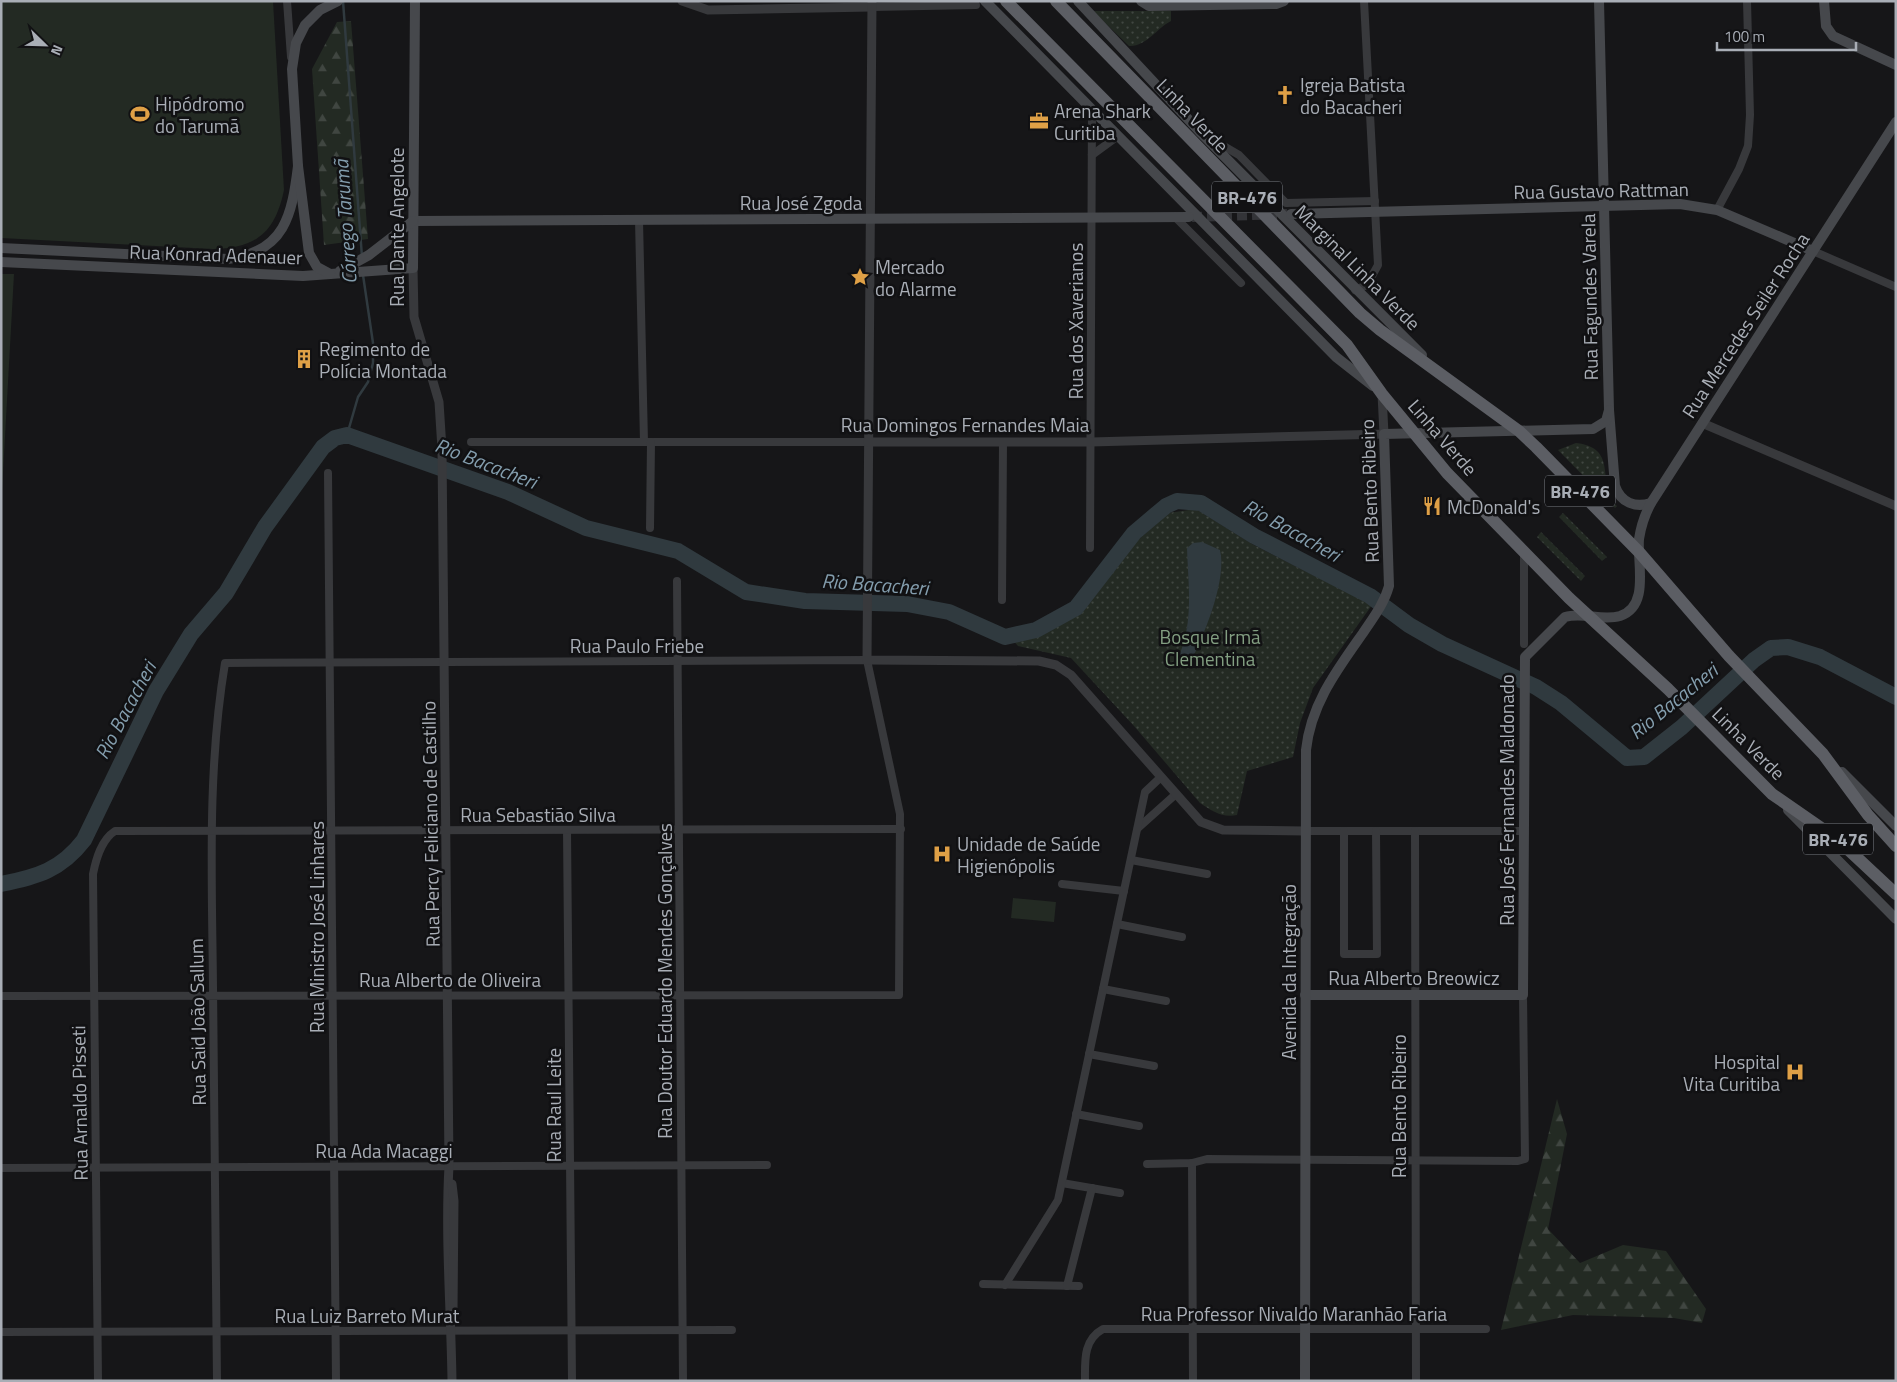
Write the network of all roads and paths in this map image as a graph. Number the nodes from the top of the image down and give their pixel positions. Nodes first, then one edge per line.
1 (287, 1) edge
2 (337, 1) edge
3 (415, 1) edge
4 (682, 1) edge
5 (1006, 1) edge
6 (1056, 1) edge
7 (1078, 1) edge
8 (1141, 1) edge
9 (1284, 1) edge
10 (1364, 1) edge
11 (1599, 1) edge
12 (1747, 1) edge
13 (1824, 1) edge
14 (980, 3) edge
15 (872, 4) edge
16 (1896, 65) edge
17 (292, 69) junction
18 (1092, 110) junction
19 (1896, 122) edge
20 (1202, 134) junction
21 (1118, 136) junction
22 (1092, 155) junction
23 (298, 166) junction
24 (1375, 201) junction
25 (1604, 206) junction
26 (1717, 210) junction
27 (1376, 212) junction
28 (1291, 214) tunnel mouth
29 (1176, 217) junction
30 (1189, 217) tunnel mouth
31 (1092, 218) junction
32 (870, 219) junction
33 (639, 220) junction
34 (413, 221) junction
35 (1, 248) edge
36 (1812, 251) junction
37 (1, 262) edge
38 (353, 268) junction
39 (413, 268) junction
40 (333, 274) junction
41 (1241, 282) dead end
42 (1896, 287) edge
43 (1355, 290) junction
44 (1449, 381) junction
45 (1382, 394) junction
46 (1609, 410) junction
47 (1702, 423) junction
48 (1520, 431) junction
49 (1384, 434) junction
50 (1414, 434) junction
51 (472, 442) dead end
52 (647, 442) junction
53 (868, 442) junction
54 (1003, 442) junction
55 (1091, 442) junction
56 (328, 473) dead end
57 (443, 481) joint
58 (1651, 503) junction
59 (1896, 506) edge
60 (650, 528) dead end
61 (1090, 548) dead end
62 (1524, 552) junction
63 (1639, 552) junction
64 (677, 581) dead end
65 (1389, 586) joint
66 (1002, 600) dead end
67 (1589, 617) junction
68 (1524, 644) dead end
69 (867, 660) junction
70 (677, 661) junction
71 (444, 662) junction
72 (225, 663) joint
73 (330, 663) junction
74 (1824, 754) junction
75 (1161, 777) junction
76 (1176, 794) junction
77 (1772, 794) junction
78 (1896, 826) edge
79 (1138, 828) junction
80 (901, 829) junction
81 (331, 830) junction
82 (446, 830) junction
83 (567, 830) junction
84 (679, 830) junction
85 (115, 831) joint
86 (211, 831) junction
87 (1306, 831) junction
88 (1344, 831) junction
89 (1376, 831) junction
90 (1415, 831) junction
91 (1524, 832) junction
92 (1896, 846) edge
93 (1131, 860) junction
94 (1207, 874) dead end
95 (1062, 884) dead end
96 (1124, 891) junction
97 (1896, 894) edge
98 (1896, 919) edge
99 (1117, 924) junction
100 (1182, 937) dead end
101 (1103, 989) junction
102 (448, 995) junction
103 (568, 995) junction
104 (680, 995) junction
105 (1305, 995) junction
106 (1416, 995) junction
107 (1523, 995) junction
108 (1, 996) edge
109 (95, 996) junction
110 (213, 996) junction
111 (333, 996) junction
112 (1166, 1001) dead end
113 (1089, 1054) junction
114 (1154, 1066) dead end
115 (1076, 1114) junction
116 (1139, 1126) dead end
117 (1305, 1160) junction
118 (1416, 1161) junction
119 (1147, 1164) dead end
120 (1192, 1164) junction
121 (681, 1165) junction
122 (767, 1165) dead end
123 (449, 1166) junction
124 (570, 1166) junction
125 (214, 1167) junction
126 (334, 1167) junction
127 (1, 1168) edge
128 (96, 1168) junction
129 (1062, 1183) junction
130 (1092, 1188) junction
131 (1120, 1193) dead end
132 (983, 1284) dead end
133 (1005, 1285) junction
134 (1067, 1286) junction
135 (1079, 1286) dead end
136 (1192, 1329) junction
137 (1305, 1329) junction
138 (1416, 1329) junction
139 (1486, 1329) dead end
140 (683, 1330) junction
141 (732, 1330) dead end
142 (451, 1331) junction
143 (571, 1331) junction
144 (1, 1332) edge
145 (98, 1332) junction
146 (216, 1332) junction
147 (335, 1332) junction
148 (98, 1381) edge
149 (217, 1381) edge
150 (336, 1381) edge
151 (452, 1381) edge
152 (572, 1381) edge
153 (683, 1381) edge
154 (1085, 1381) edge
155 (1193, 1381) edge
156 (1305, 1381) edge
157 (1416, 1381) edge

1 - 17 street
2 - 17 main road
3 - 34 main road, Rua Dante Angelote
4 - 15 street
5 - 45 highway, Linha Verde / BR-476
6 - 44 highway, Linha Verde / BR-476
7 - 20 main road, Marginal Linha Verde
8 - 9 main road
10 - 24 street
11 - 25 main road, Rua Fagundes Varela
12 - 26 street
13 - 16 main road
14 - 15 street
14 - 18 main road
15 - 32 street
17 - 23 main road
18 - 21 main road
18 - 22 street, Rua dos Xaverianos
19 - 36 main road, Rua Mercedes Seiler Rocha
20 - 24 street
20 - 43 main road, Marginal Linha Verde
21 - 22 street
21 - 45 main road
22 - 31 street, Rua dos Xaverianos
23 - 35 main road, Rua Konrad Adenauer
23 - 40 main road
24 - 27 street
25 - 26 main road, Rua Gustavo Rattman
25 - 27 main road, Rua Gustavo Rattman
25 - 46 main road, Rua Fagundes Varela
26 - 36 main road, Rua Gustavo Rattman
27 - 28 main road, Rua Gustavo Rattman
27 - 43 street
29 - 30 main road, Rua José Zgoda
29 - 31 main road, Rua José Zgoda
29 - 41 street
31 - 32 main road, Rua José Zgoda
31 - 55 street, Rua dos Xaverianos
32 - 33 main road, Rua José Zgoda
32 - 53 street
33 - 34 main road, Rua José Zgoda
33 - 52 street
34 - 38 main road, Rua Konrad Adenauer
34 - 39 main road, Rua Dante Angelote
36 - 42 street, Rua Gustavo Rattman
36 - 47 main road, Rua Mercedes Seiler Rocha
37 - 40 main road, Rua Konrad Adenauer
38 - 39 main road
38 - 40 main road, Rua Konrad Adenauer
39 - 57 street, Rua Dante Angelote
43 - 44 main road, Marginal Linha Verde
44 - 48 highway, Linha Verde / BR-476
45 - 49 street, Rua Bento Ribeiro
45 - 50 highway, Linha Verde / BR-476
46 - 48 main road, Rua Domingos Fernandes Maia
46 - 58 main road, Rua Fagundes Varela
47 - 58 main road, Rua Mercedes Seiler Rocha
47 - 59 street
48 - 50 main road, Rua Domingos Fernandes Maia
48 - 63 highway, Linha Verde / BR-476
49 - 50 main road, Rua Domingos Fernandes Maia
49 - 55 street, Rua Domingos Fernandes Maia
49 - 65 main road, Rua Bento Ribeiro
50 - 62 highway, Linha Verde / BR-476
51 - 52 street, Rua Domingos Fernandes Maia
52 - 53 street, Rua Domingos Fernandes Maia
52 - 60 street
53 - 54 street, Rua Domingos Fernandes Maia
53 - 69 street
54 - 55 street, Rua Domingos Fernandes Maia
54 - 66 street
55 - 61 street, Rua dos Xaverianos
56 - 73 street, Rua Ministro José Linhares
57 - 71 street, Rua Percy Feliciano de Castilho
58 - 63 main road, Rua Mercedes Seiler Rocha
62 - 67 highway, Linha Verde / BR-476
62 - 68 street
63 - 67 main road, Rua José Fernandes Maldonado
63 - 74 highway, Linha Verde / BR-476
64 - 70 street, Rua Doutor Eduardo Mendes Gonçalves
65 - 87 main road, Avenida da Integração
67 - 77 highway, Linha Verde / BR-476
67 - 91 main road, Rua José Fernandes Maldonado
69 - 70 street, Rua Paulo Friebe
69 - 75 street, Rua Paulo Friebe
69 - 80 street
70 - 71 street, Rua Paulo Friebe
70 - 84 street, Rua Doutor Eduardo Mendes Gonçalves
71 - 73 street, Rua Paulo Friebe
71 - 82 street, Rua Percy Feliciano de Castilho
72 - 73 street, Rua Paulo Friebe
72 - 86 street, Rua Said João Sallum
73 - 81 street, Rua Ministro José Linhares
74 - 78 main road
74 - 92 highway, Linha Verde / BR-476
75 - 76 street
75 - 79 street
76 - 79 street
76 - 87 street
77 - 97 highway, Linha Verde / BR-476
77 - 98 main road
79 - 93 street
80 - 84 street, Rua Sebastião Silva
80 - 104 street, Rua Alberto de Oliveira
81 - 82 street, Rua Sebastião Silva
81 - 86 street, Rua Sebastião Silva
81 - 111 street, Rua Ministro José Linhares
82 - 83 street, Rua Sebastião Silva
82 - 102 street, Rua Percy Feliciano de Castilho
83 - 84 street, Rua Sebastião Silva
83 - 103 street, Rua Raul Leite
84 - 104 street, Rua Doutor Eduardo Mendes Gonçalves
85 - 86 street, Rua Sebastião Silva
85 - 109 street, Rua Arnaldo Pisseti
86 - 110 street, Rua Said João Sallum
87 - 88 street
87 - 105 main road, Avenida da Integração
88 - 89 street
88 - 89 street
89 - 90 street
90 - 91 street
90 - 106 street, Rua Bento Ribeiro
91 - 107 main road, Rua José Fernandes Maldonado
93 - 94 street
93 - 96 street
95 - 96 street
96 - 99 street
99 - 100 street
99 - 101 street
101 - 112 street
101 - 113 street
102 - 103 street, Rua Alberto de Oliveira
102 - 111 street, Rua Alberto de Oliveira
102 - 123 street, Rua Percy Feliciano de Castilho
103 - 104 street, Rua Alberto de Oliveira
103 - 124 street, Rua Raul Leite
104 - 121 street, Rua Doutor Eduardo Mendes Gonçalves
105 - 106 main road, Rua Alberto Breowicz
105 - 117 main road, Avenida da Integração
106 - 107 main road, Rua Alberto Breowicz
106 - 118 street, Rua Bento Ribeiro
107 - 118 street
108 - 109 street, Rua Alberto de Oliveira
109 - 110 street, Rua Alberto de Oliveira
109 - 128 street, Rua Arnaldo Pisseti
110 - 111 street, Rua Alberto de Oliveira
110 - 125 street, Rua Said João Sallum
111 - 126 street, Rua Ministro José Linhares
113 - 114 street
113 - 115 street
115 - 116 street
115 - 129 street
117 - 118 street
117 - 120 street
117 - 137 main road, Avenida da Integração
118 - 138 street, Rua Bento Ribeiro
119 - 120 street
120 - 136 street
121 - 122 street, Rua Ada Macaggi
121 - 124 street, Rua Ada Macaggi
121 - 140 street, Rua Doutor Eduardo Mendes Gonçalves
123 - 124 street, Rua Ada Macaggi
123 - 126 street, Rua Ada Macaggi
123 - 142 street, Rua Percy Feliciano de Castilho
124 - 143 street, Rua Raul Leite
125 - 126 street, Rua Ada Macaggi
125 - 128 street, Rua Ada Macaggi
125 - 146 street, Rua Said João Sallum
126 - 147 street, Rua Ministro José Linhares
127 - 128 street, Rua Ada Macaggi
128 - 145 street, Rua Arnaldo Pisseti
129 - 130 street
129 - 133 street
130 - 131 street
130 - 134 street
132 - 133 street
133 - 134 street
134 - 135 street
136 - 137 street, Rua Professor Nivaldo Maranhão Faria
136 - 154 street, Rua Professor Nivaldo Maranhão Faria
136 - 155 street
137 - 138 street, Rua Professor Nivaldo Maranhão Faria
137 - 156 main road, Avenida da Integração
138 - 139 street, Rua Professor Nivaldo Maranhão Faria
138 - 157 street, Rua Bento Ribeiro
140 - 141 street, Rua Luiz Barreto Murat
140 - 143 street, Rua Luiz Barreto Murat
140 - 153 street, Rua Doutor Eduardo Mendes Gonçalves
142 - 143 street, Rua Luiz Barreto Murat
142 - 147 street, Rua Luiz Barreto Murat
142 - 151 street, Rua Percy Feliciano de Castilho
143 - 152 street, Rua Raul Leite
144 - 145 street, Rua Luiz Barreto Murat
145 - 146 street, Rua Luiz Barreto Murat
145 - 148 street, Rua Arnaldo Pisseti
146 - 147 street, Rua Luiz Barreto Murat
146 - 149 street, Rua Said João Sallum
147 - 150 street, Rua Ministro José Linhares

